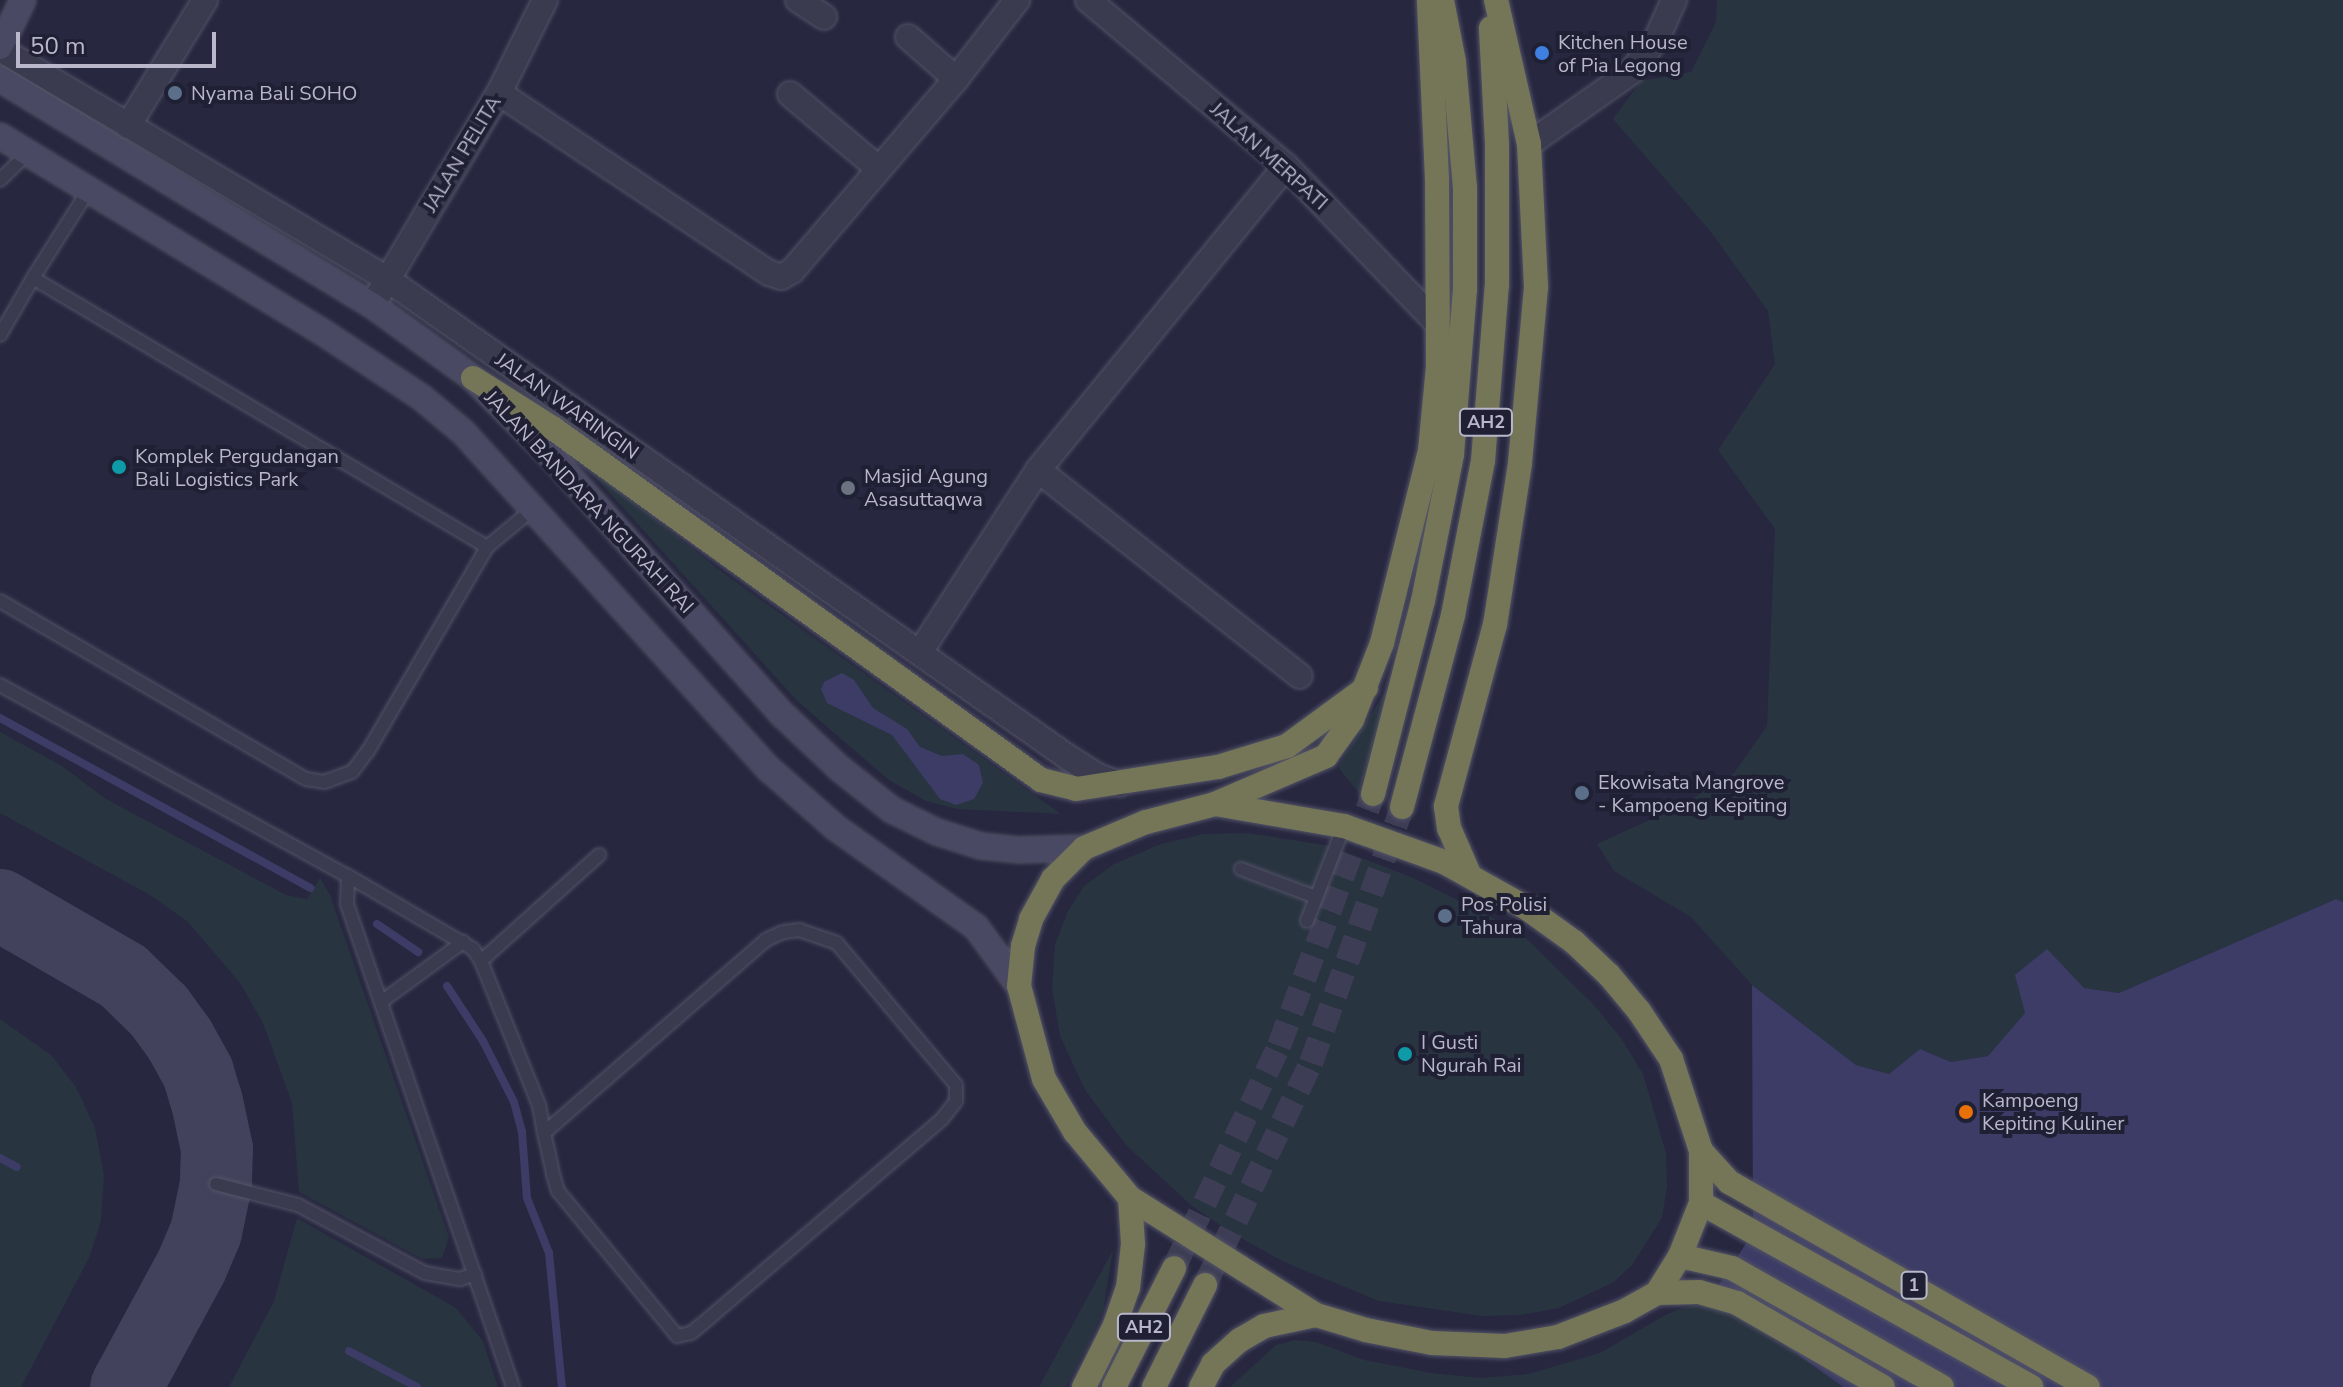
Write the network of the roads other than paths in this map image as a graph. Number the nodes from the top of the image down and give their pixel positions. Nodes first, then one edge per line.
1 (23, 0) edge
2 (205, 0) edge
3 (545, 0) edge
4 (798, 0) edge
5 (1017, 0) edge
6 (1088, 0) edge
7 (1429, 0) edge
8 (1442, 0) edge
9 (1489, 0) edge
10 (1496, 0) edge
11 (1674, 0) edge
12 (824, 17) dead end
13 (908, 37) dead end
14 (0, 48) edge
15 (0, 79) edge
16 (956, 79) junction
17 (499, 93) junction
18 (790, 94) dead end
19 (128, 126) junction
20 (0, 136) edge
21 (1529, 144) junction
22 (27, 154) junction
23 (1286, 166) junction
24 (879, 169) junction
25 (0, 180) edge
26 (88, 191) junction
27 (33, 278) junction
28 (387, 279) junction
29 (372, 305) junction
30 (1438, 324) junction
31 (0, 335) edge
32 (473, 378) junction
33 (568, 408) junction
34 (554, 429) junction
35 (1038, 470) junction
36 (533, 509) junction
37 (487, 547) junction
38 (0, 601) edge
39 (920, 652) junction
40 (1300, 676) dead end
41 (0, 685) edge
42 (1366, 688) junction
43 (1120, 784) junction
44 (1373, 794) tunnel mouth
45 (1215, 804) junction
46 (1402, 807) tunnel mouth
47 (1344, 826) junction
48 (1084, 848) junction
49 (599, 855) dead end
50 (1241, 869) dead end
51 (348, 876) junction
52 (1470, 876) junction
53 (1316, 897) junction
54 (1307, 921) dead end
55 (463, 942) junction
56 (481, 961) junction
57 (1019, 986) junction
58 (381, 1002) junction
59 (544, 1133) junction
60 (1701, 1151) junction
61 (216, 1184) dead end
62 (1130, 1198) junction
63 (1701, 1203) junction
64 (1690, 1258) junction
65 (1174, 1268) tunnel mouth
66 (475, 1274) junction
67 (1205, 1285) tunnel mouth
68 (1657, 1293) junction
69 (1316, 1315) junction
70 (513, 1387) edge
71 (1084, 1387) edge
72 (1114, 1387) edge
73 (1154, 1387) edge
74 (1201, 1387) edge
75 (1883, 1387) edge
76 (1942, 1387) edge
77 (2031, 1387) edge
78 (2088, 1387) edge

1 - 14 main road
2 - 19 street
3 - 17 street, JALAN PELITA
4 - 12 street
5 - 16 street
6 - 23 street, JALAN MERPATI
7 - 30 highway
8 - 44 highway, AH2
9 - 46 highway, AH2
10 - 21 highway
11 - 21 street
13 - 16 street
14 - 19 street, JALAN WARINGIN
15 - 29 main road, JALAN BANDARA NGURAH RAI
16 - 24 street
17 - 24 street
17 - 28 street, JALAN PELITA
18 - 24 street
19 - 28 street, JALAN WARINGIN
20 - 22 main road
21 - 52 highway
22 - 25 lane
22 - 26 main road
23 - 30 street, JALAN MERPATI
23 - 35 street
26 - 27 lane
26 - 36 main road
27 - 31 lane
27 - 37 lane
28 - 29 street, JALAN PELITA
28 - 33 street, JALAN WARINGIN
29 - 32 main road, JALAN BANDARA NGURAH RAI
30 - 42 highway
32 - 34 highway
32 - 48 main road, JALAN BANDARA NGURAH RAI
33 - 34 street
33 - 39 street, JALAN WARINGIN
34 - 43 highway
35 - 39 street
35 - 40 street
36 - 37 lane
36 - 57 main road
37 - 38 lane
39 - 43 street, JALAN WARINGIN
41 - 51 lane
42 - 43 highway
42 - 45 highway
45 - 47 highway
45 - 48 highway
47 - 52 highway
47 - 53 lane
48 - 57 highway
49 - 56 lane
50 - 53 lane
51 - 55 lane
51 - 58 lane
52 - 60 highway
53 - 54 lane
55 - 56 lane
55 - 58 lane
56 - 59 lane
57 - 62 highway
58 - 66 lane
59 - 59 lane
60 - 63 highway
60 - 78 highway, 1
61 - 66 lane
62 - 69 highway
62 - 71 highway
63 - 64 highway
63 - 77 highway, 1
64 - 68 highway
64 - 76 highway
65 - 72 highway, AH2
66 - 70 lane
67 - 73 highway, AH2
68 - 69 highway
68 - 75 highway
69 - 74 highway

